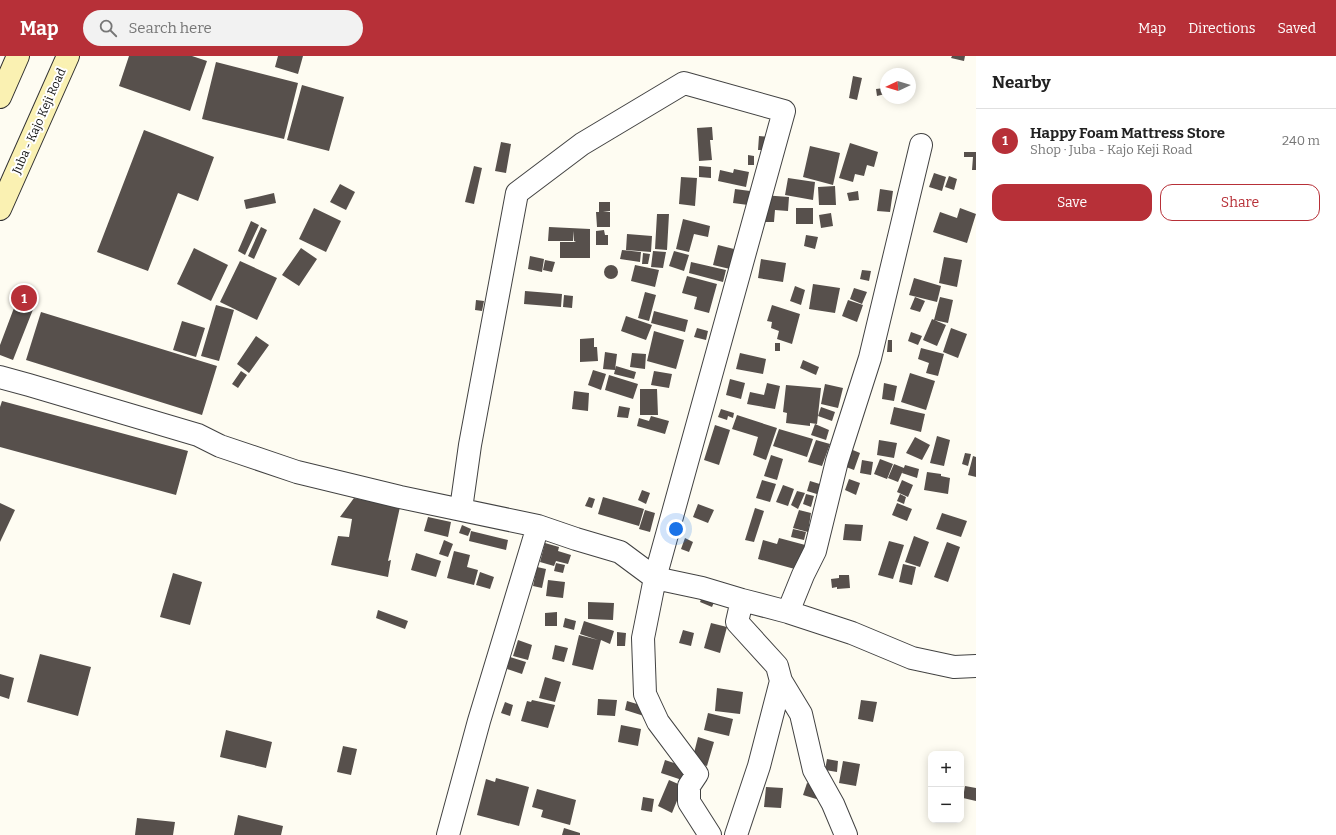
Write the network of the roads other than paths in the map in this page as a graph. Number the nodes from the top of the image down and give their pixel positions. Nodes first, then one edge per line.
1 (18, 56) edge
2 (68, 56) edge
3 (0, 97) edge
4 (921, 145) dead end
5 (0, 209) edge
6 (0, 377) edge
7 (461, 509) junction
8 (538, 526) junction
9 (655, 578) junction
10 (742, 600) junction
11 (788, 612) junction
12 (976, 666) edge
13 (781, 681) junction
14 (448, 835) edge
15 (710, 835) edge
16 (736, 835) edge
17 (846, 835) edge

1 - 3 main road
2 - 5 main road, Juba - Kajo Keji Road
4 - 11 street
6 - 7 street
7 - 8 street
7 - 9 street
8 - 9 street
8 - 14 street
9 - 10 street
9 - 15 street
10 - 11 street
10 - 13 street
11 - 12 street
13 - 16 street
13 - 17 street

